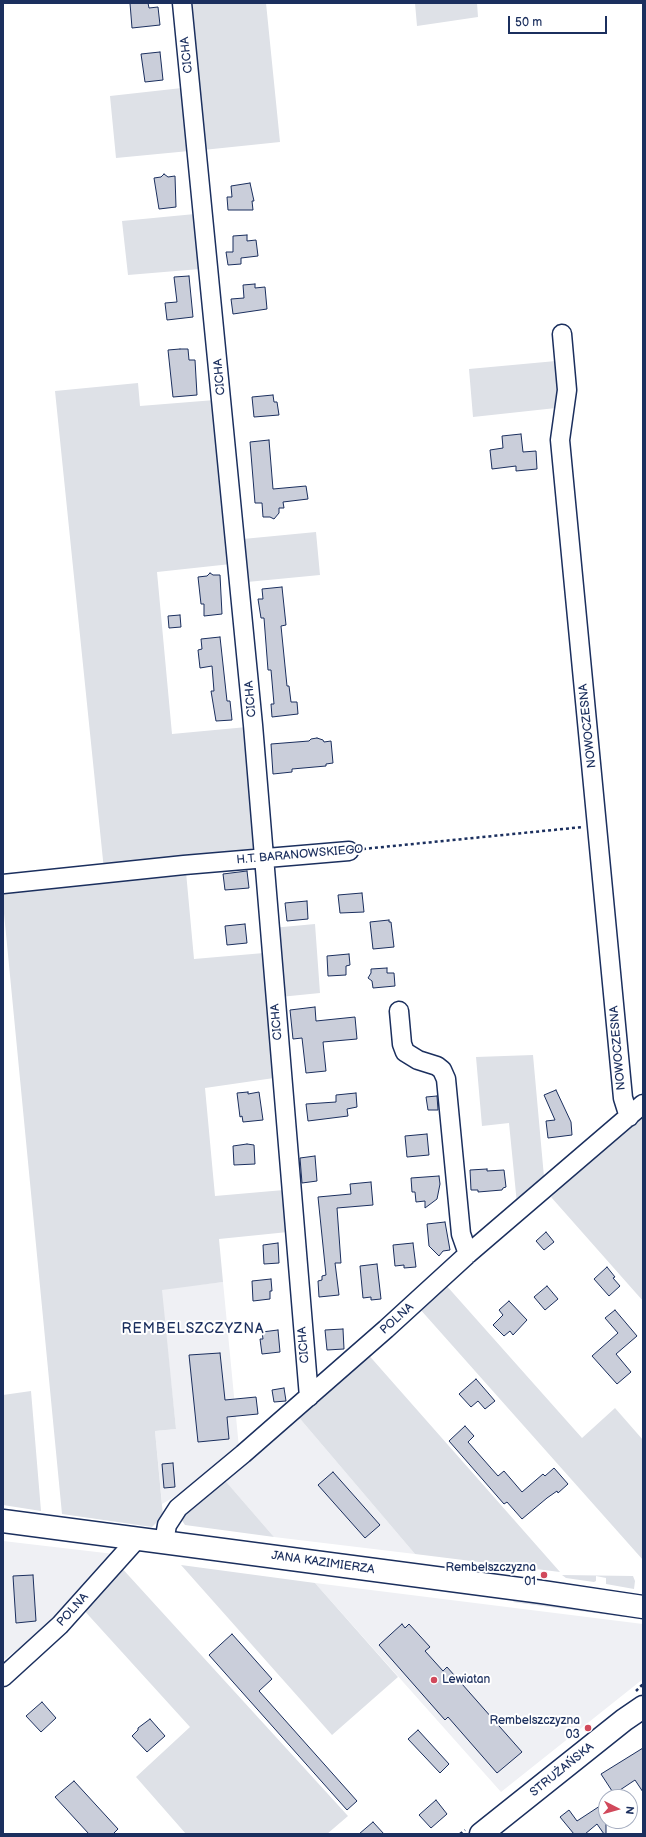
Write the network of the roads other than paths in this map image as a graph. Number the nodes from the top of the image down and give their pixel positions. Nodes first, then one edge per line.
1 (182, 3) edge
2 (562, 334) dead end
3 (349, 851) road end
4 (264, 858) junction
5 (3, 884) edge
6 (399, 1011) dead end
7 (643, 1104) edge
8 (629, 1116) junction
9 (468, 1254) junction
10 (308, 1397) junction
11 (3, 1521) edge
12 (138, 1538) junction
13 (164, 1542) junction
14 (643, 1607) edge
15 (3, 1677) edge
16 (643, 1707) edge
17 (481, 1834) edge

1 - 4 street, CICHA
2 - 8 street, NOWOCZESNA
3 - 4 street, H.T. BARANOWSKIEGO
4 - 5 street, H.T. BARANOWSKIEGO
4 - 10 street, CICHA
6 - 9 street
7 - 8 street, POLNA
8 - 9 street, POLNA
9 - 10 street, POLNA
10 - 13 street, POLNA
11 - 12 main road, JANA KAZIMIERZA
12 - 13 main road, JANA KAZIMIERZA
12 - 15 street, POLNA
13 - 14 main road, JANA KAZIMIERZA
16 - 17 main road, STRUŻAŃSKA

